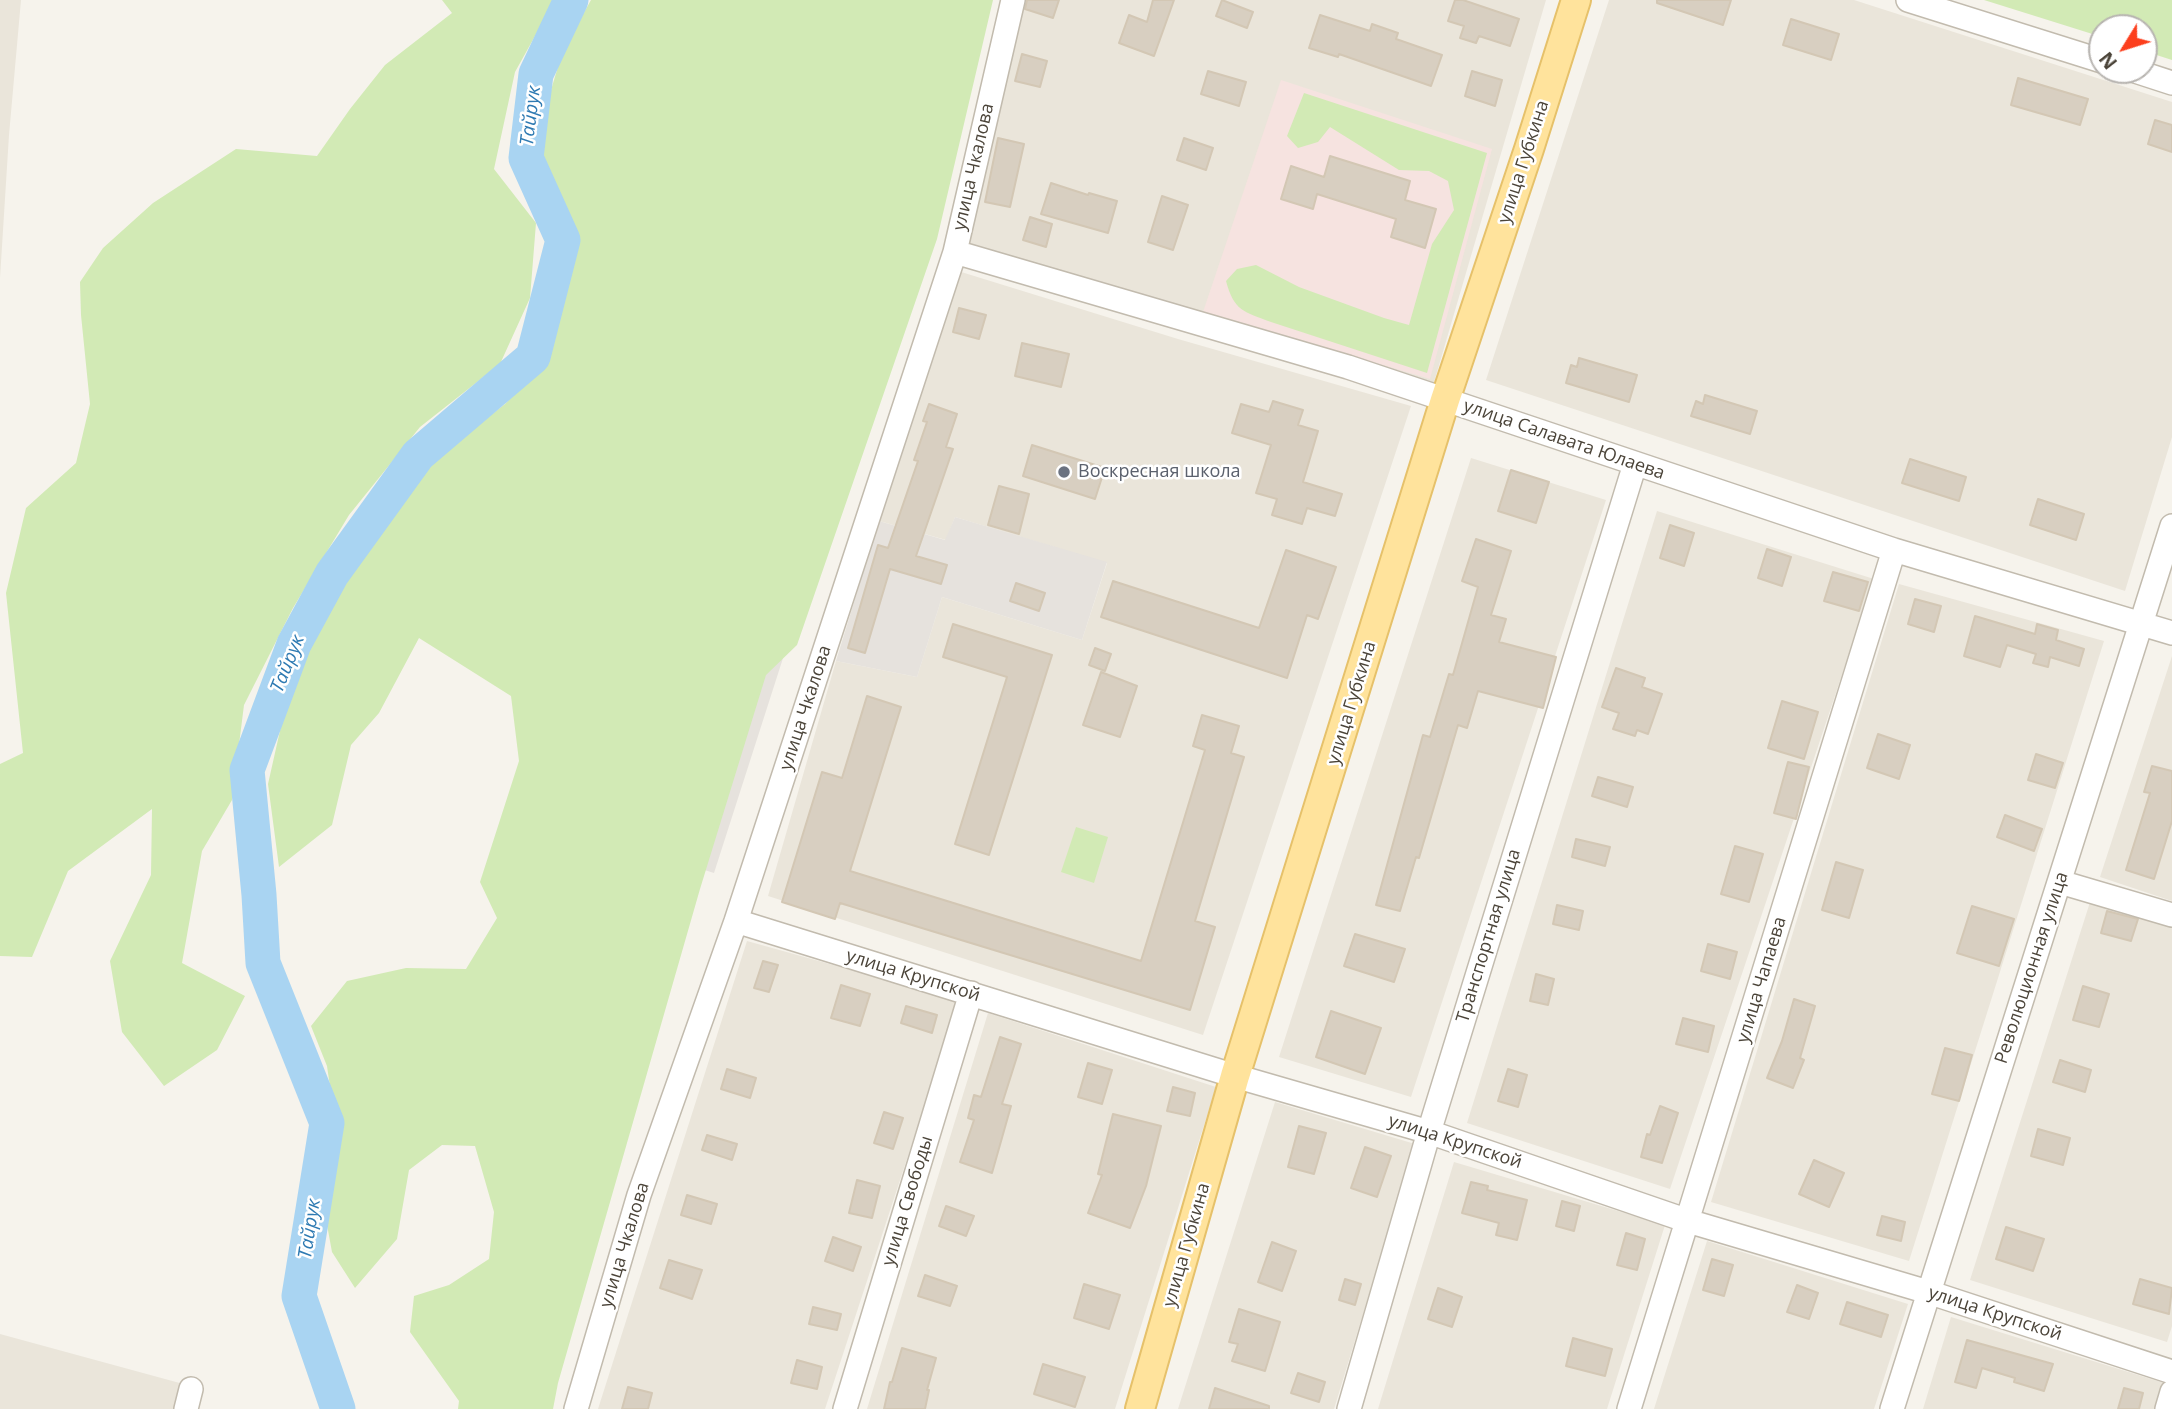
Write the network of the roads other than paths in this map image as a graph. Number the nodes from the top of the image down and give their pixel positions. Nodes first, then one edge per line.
1 (1013, 0) edge
2 (1576, 0) edge
3 (1908, 0) edge
4 (2088, 57) edge
5 (955, 252) junction
6 (1445, 400) junction
7 (1635, 464) junction
8 (2172, 526) edge
9 (1894, 550) junction
10 (2141, 623) junction
11 (2172, 632) edge
12 (2060, 881) junction
13 (2172, 915) edge
14 (736, 920) junction
15 (971, 993) junction
16 (1235, 1076) junction
17 (1429, 1132) junction
18 (1688, 1221) junction
19 (1928, 1293) junction
20 (2172, 1371) edge
21 (2172, 1392) edge
22 (576, 1409) edge
23 (845, 1409) edge
24 (1140, 1409) edge
25 (1349, 1409) edge
26 (1629, 1409) edge
27 (1892, 1409) edge
28 (2167, 1409) edge

1 - 5 street, улица Чкалова
2 - 6 main road, улица Губкина
3 - 4 street
5 - 6 street, улица Салавата Юлаева
5 - 14 street, улица Чкалова
6 - 7 street, улица Салавата Юлаева
6 - 16 main road, улица Губкина
7 - 9 street, улица Салавата Юлаева
7 - 17 street, Транспортная улица
8 - 10 street, Революционная улица
9 - 10 street, улица Салавата Юлаева
9 - 18 street, улица Чапаева
10 - 11 street, улица Салавата Юлаева
10 - 12 street, Революционная улица
12 - 13 street
12 - 19 street, Революционная улица
14 - 15 street, улица Крупской
14 - 22 street, улица Чкалова
15 - 16 street, улица Крупской
15 - 23 street, улица Свободы
16 - 17 street, улица Крупской
16 - 24 main road, улица Губкина
17 - 18 street, улица Крупской
17 - 25 street, Транспортная улица
18 - 19 street, улица Крупской
18 - 26 street, улица Чапаева
19 - 20 street, улица Крупской
19 - 27 street, Революционная улица
21 - 28 street

